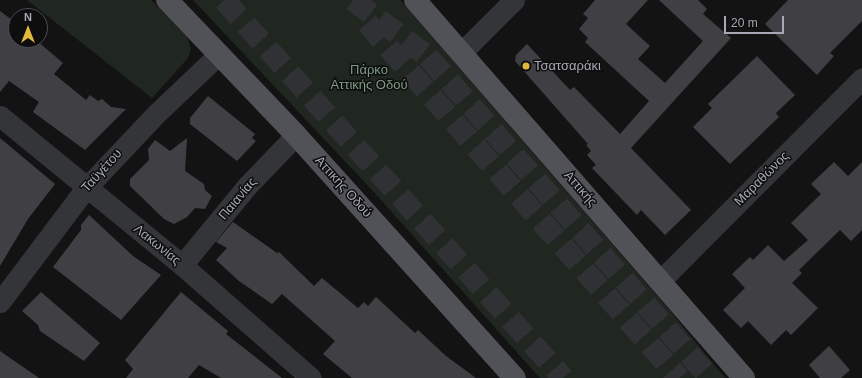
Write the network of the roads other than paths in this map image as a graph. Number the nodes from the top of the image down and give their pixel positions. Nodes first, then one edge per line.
1 (167, 0) edge
2 (415, 0) edge
3 (514, 0) edge
4 (461, 53) junction
5 (219, 54) junction
6 (862, 78) edge
7 (0, 116) edge
8 (296, 135) junction
9 (86, 188) junction
10 (182, 265) junction
11 (661, 280) junction
12 (0, 302) edge
13 (311, 378) edge
14 (515, 378) edge
15 (744, 378) edge

1 - 5 main road, Αττικής Οδού
2 - 4 main road, Αττικής
3 - 4 street
4 - 11 main road, Αττικής
5 - 8 main road, Αττικής Οδού
5 - 9 street, Ταϋγέτου
6 - 11 street, Μαραθώνος
7 - 9 street, Λακωνίας
8 - 10 street, Παιανίας
8 - 14 main road, Αττικής Οδού
9 - 10 street, Λακωνίας
9 - 12 street, Ταϋγέτου
10 - 13 street, Λακωνίας
11 - 15 main road, Αττικής

